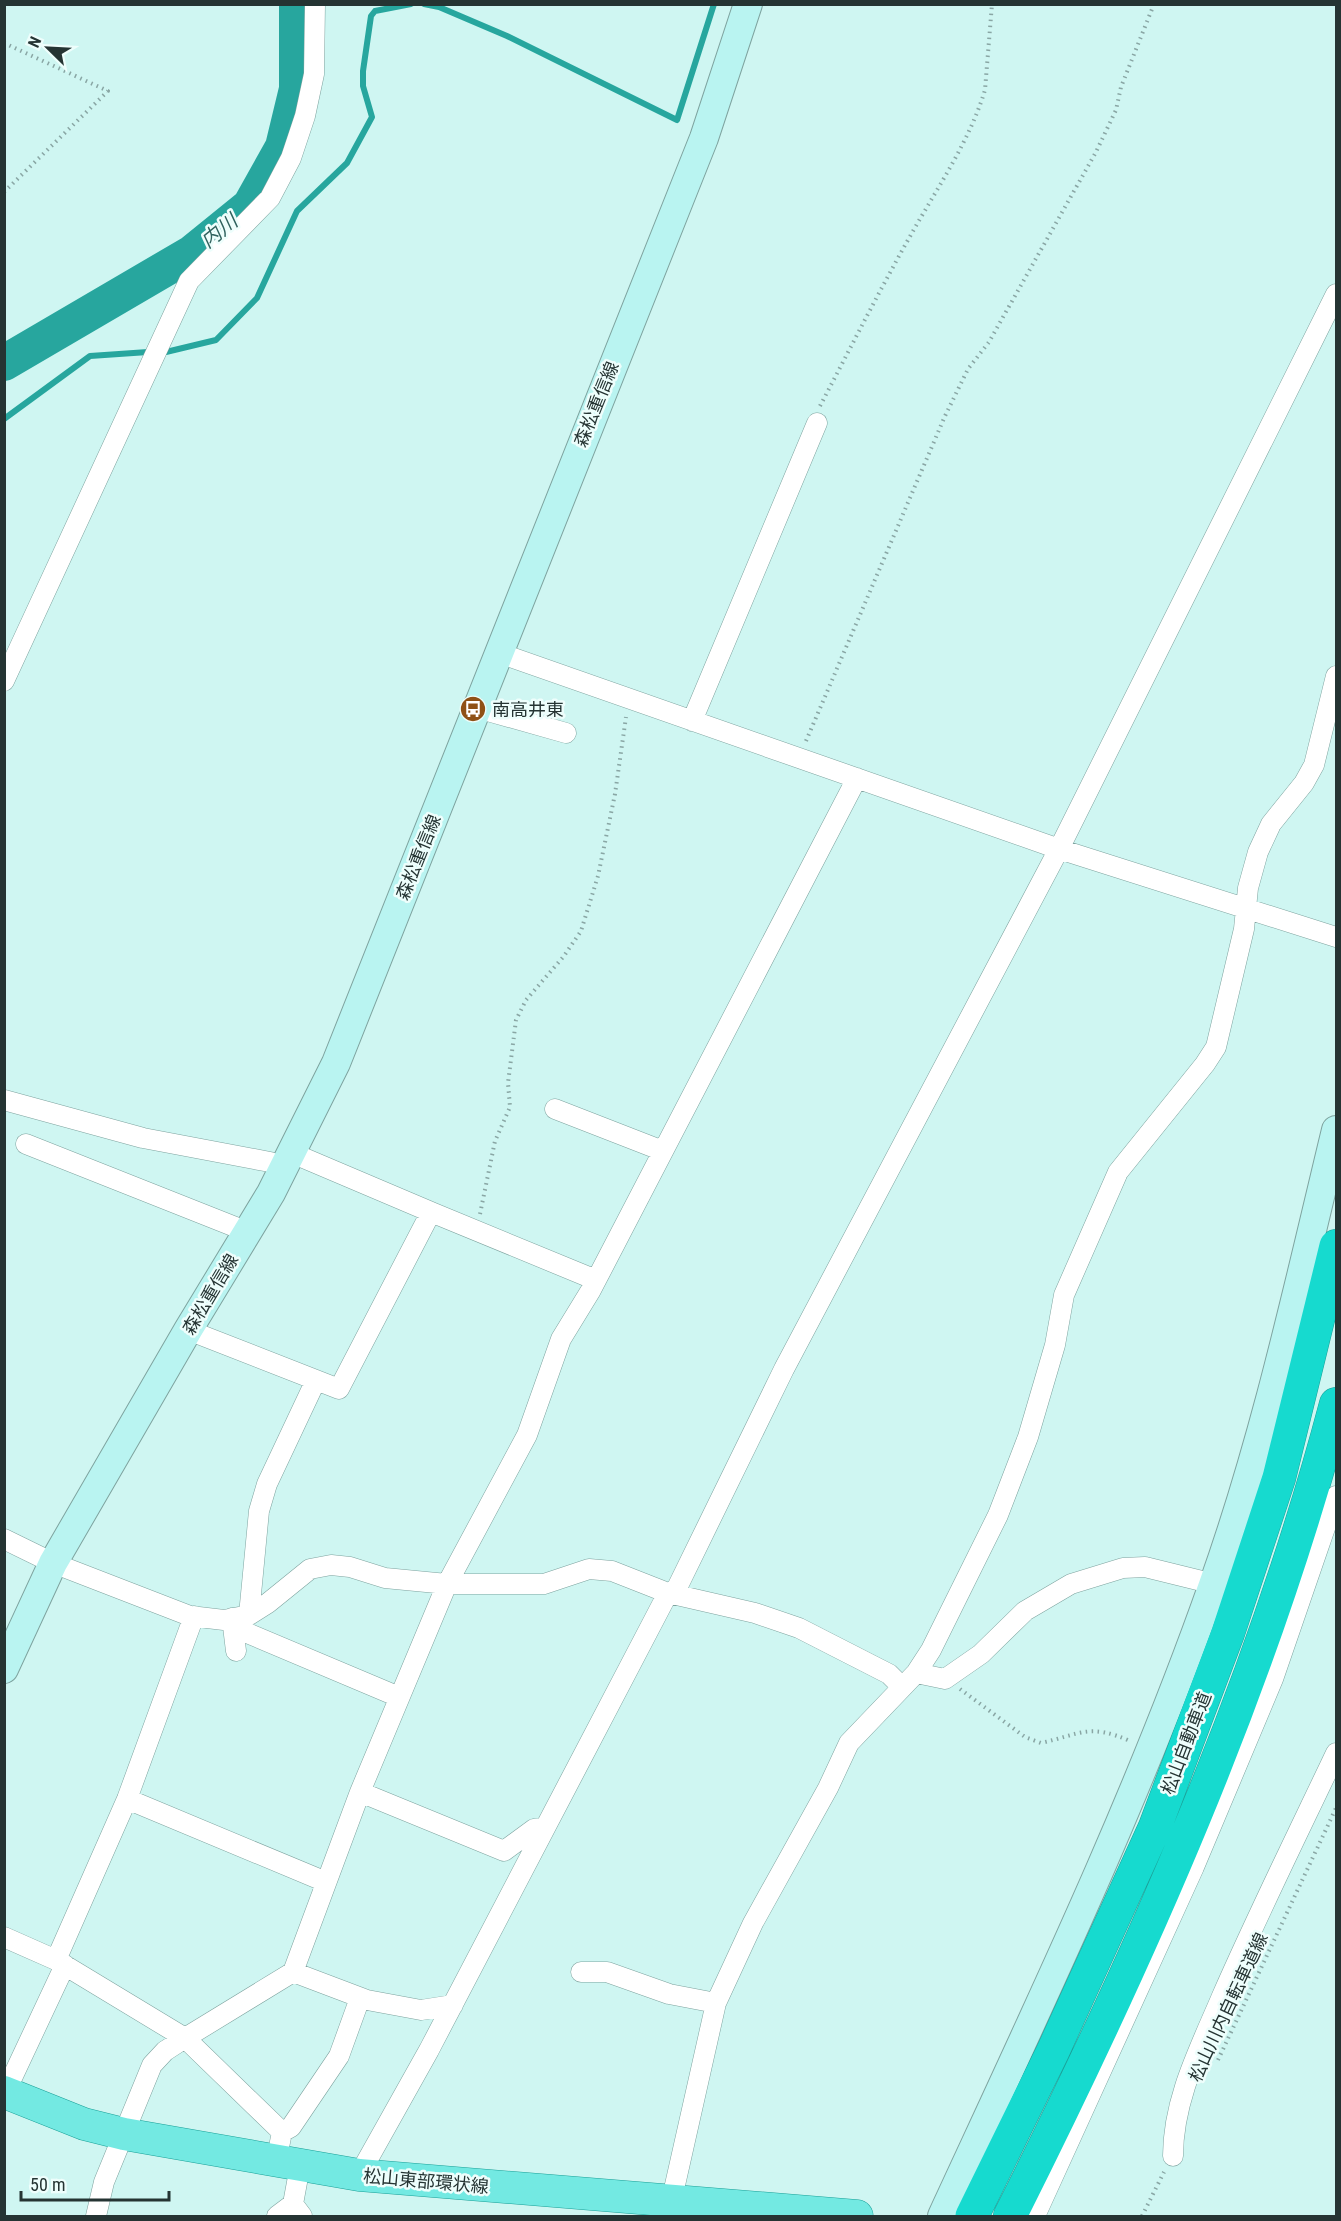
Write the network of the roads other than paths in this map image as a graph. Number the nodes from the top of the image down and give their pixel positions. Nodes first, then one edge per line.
1 (315, 4) edge
2 (748, 4) edge
3 (1336, 294) edge
4 (817, 423) road end
5 (500, 653) junction
6 (1336, 676) edge
7 (4, 681) edge
8 (477, 708) junction
9 (692, 721) junction
10 (566, 733) dead end
11 (856, 778) junction
12 (1059, 849) junction
13 (1246, 908) junction
14 (1336, 937) edge
15 (4, 1101) edge
16 (555, 1109) dead end
17 (1336, 1130) edge
18 (26, 1144) dead end
19 (663, 1151) junction
20 (288, 1160) junction
21 (431, 1212) junction
22 (248, 1232) junction
23 (1336, 1246) edge
24 (596, 1280) junction
25 (188, 1330) junction
26 (316, 1380) junction
27 (1336, 1404) edge
28 (1336, 1496) edge
29 (4, 1539) edge
30 (53, 1563) junction
31 (447, 1584) junction
32 (1214, 1584) junction
33 (671, 1593) junction
34 (194, 1616) junction
35 (238, 1620) junction
36 (236, 1651) dead end
37 (4, 1669) edge
38 (916, 1672) junction
39 (902, 1687) junction
40 (399, 1697) junction
41 (1336, 1753) edge
42 (360, 1792) junction
43 (127, 1799) junction
44 (545, 1828) junction
45 (326, 1882) junction
46 (4, 1937) edge
47 (60, 1963) junction
48 (293, 1972) junction
49 (581, 1972) dead end
50 (360, 1998) junction
51 (716, 2003) junction
52 (453, 2005) junction
53 (185, 2037) junction
54 (5, 2094) edge
55 (282, 2132) junction
56 (123, 2134) junction
57 (1173, 2156) road end
58 (288, 2164) junction
59 (359, 2175) junction
60 (297, 2210) edge
61 (668, 2210) edge
62 (96, 2217) edge
63 (277, 2217) edge
64 (857, 2217) edge
65 (942, 2217) edge
66 (972, 2217) edge
67 (1010, 2217) edge
68 (1035, 2217) edge

1 - 7 street
2 - 5 main road, 森松重信線
3 - 12 street
4 - 9 street
5 - 8 main road, 森松重信線
5 - 9 street
6 - 13 street
8 - 10 street
8 - 20 main road, 森松重信線
9 - 11 street
11 - 12 street
11 - 19 street
12 - 13 street
12 - 33 street
13 - 14 street
13 - 38 street
15 - 20 street
16 - 19 street
17 - 32 main road
18 - 22 street
19 - 24 street
20 - 21 street
20 - 22 main road, 森松重信線
21 - 24 street
21 - 26 street
22 - 25 main road, 森松重信線
23 - 66 highway, 松山自動車道
24 - 31 street
25 - 26 street
25 - 30 main road, 森松重信線
26 - 35 street
27 - 67 highway, 松山自動車道
28 - 68 street
29 - 30 street
30 - 34 street
30 - 37 main road, 森松重信線
31 - 33 street
31 - 35 street
31 - 40 street
32 - 38 street
32 - 65 main road
33 - 39 street
33 - 44 street
34 - 35 street
34 - 43 street
35 - 36 street
35 - 40 street
38 - 39 street
39 - 51 street
40 - 42 street
41 - 57 street
42 - 44 street
42 - 45 street
43 - 45 street
43 - 47 street
44 - 52 street
45 - 48 street
46 - 47 street
47 - 53 street
47 - 54 street
48 - 50 street
48 - 53 street
49 - 51 street
50 - 52 street
50 - 55 street
51 - 61 street
52 - 59 street
53 - 55 street
53 - 56 street
54 - 56 main road, 松山東部環状線
55 - 58 street
56 - 58 main road, 松山東部環状線
56 - 62 street
58 - 59 main road, 松山東部環状線
58 - 60 street
59 - 61 main road, 松山東部環状線
60 - 63 street
61 - 64 main road, 松山東部環状線

